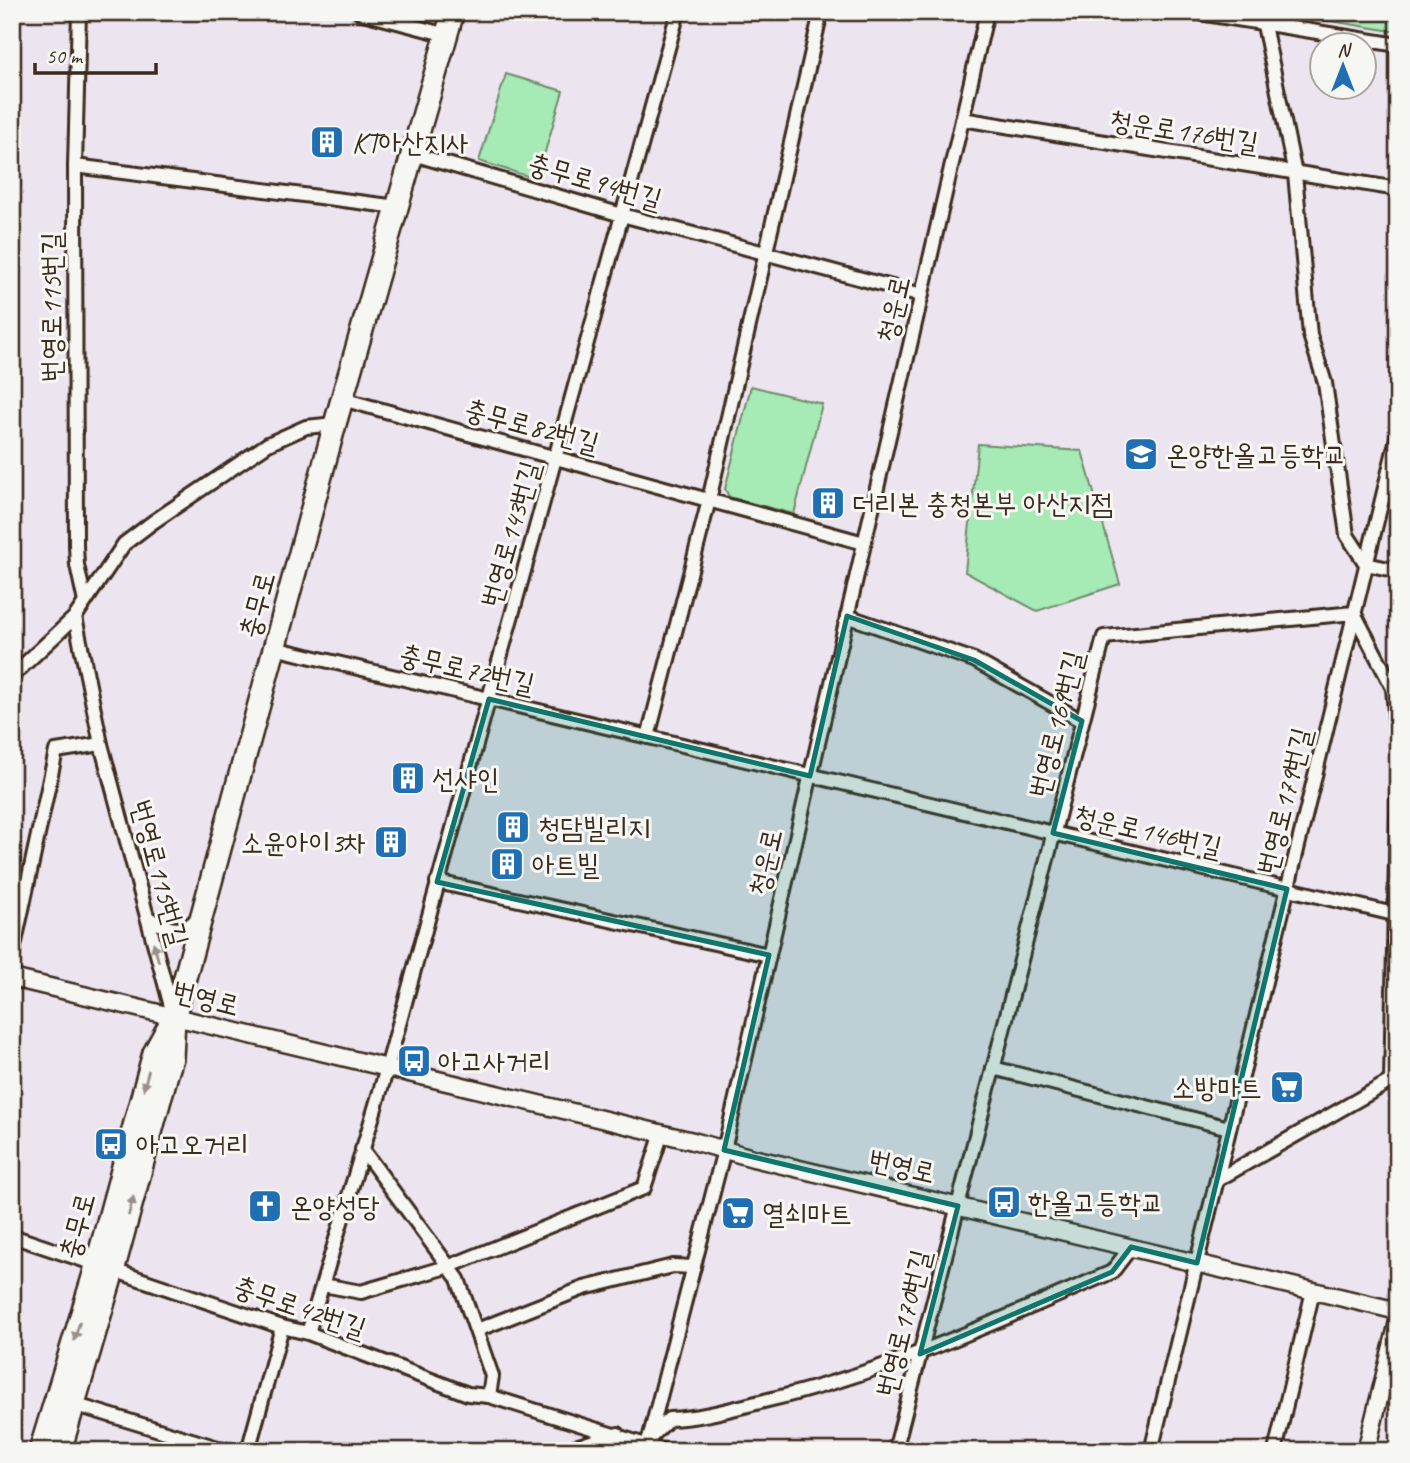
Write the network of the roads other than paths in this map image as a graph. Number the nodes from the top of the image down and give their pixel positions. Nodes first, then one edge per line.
1 (79, 12) edge
2 (359, 12) edge
3 (453, 12) edge
4 (678, 12) edge
5 (821, 12) edge
6 (987, 12) edge
7 (1193, 12) edge
8 (1264, 25) junction
9 (447, 36) junction
10 (1398, 44) edge
11 (962, 119) junction
12 (413, 154) junction
13 (75, 166) junction
14 (1295, 174) junction
15 (1398, 189) edge
16 (398, 208) junction
17 (622, 215) junction
18 (765, 253) junction
19 (922, 295) junction
20 (342, 399) junction
21 (335, 424) junction
22 (1398, 434) edge
23 (556, 458) junction
24 (709, 500) junction
25 (864, 544) junction
26 (1366, 564) junction
27 (1398, 571) edge
28 (85, 602) junction
29 (1354, 613) junction
30 (847, 616) junction
31 (75, 617) junction
32 (274, 648) junction
33 (12, 677) edge
34 (489, 699) junction
35 (1082, 721) junction
36 (648, 737) junction
37 (100, 744) junction
38 (1398, 751) edge
39 (1398, 771) edge
40 (810, 776) junction
41 (1054, 833) junction
42 (437, 882) junction
43 (1287, 889) junction
44 (203, 908) junction
45 (1395, 915) edge
46 (147, 917) junction
47 (769, 955) junction
48 (12, 956) edge
49 (12, 978) edge
50 (174, 1018) junction
51 (387, 1068) junction
52 (993, 1068) junction
53 (1394, 1079) edge
54 (1229, 1128) junction
55 (662, 1133) junction
56 (362, 1149) junction
57 (724, 1150) junction
58 (1217, 1180) junction
59 (958, 1206) junction
60 (12, 1236) edge
61 (1131, 1247) junction
62 (1196, 1263) junction
63 (450, 1266) junction
64 (694, 1267) junction
65 (104, 1268) junction
66 (323, 1286) junction
67 (1313, 1291) junction
68 (1398, 1311) edge
69 (1398, 1322) edge
70 (282, 1327) junction
71 (477, 1331) junction
72 (308, 1333) junction
73 (920, 1354) junction
74 (489, 1396) junction
75 (65, 1401) junction
76 (618, 1434) junction
77 (647, 1445) edge
78 (40, 1451) edge
79 (60, 1451) edge
80 (228, 1451) edge
81 (248, 1451) edge
82 (561, 1451) edge
83 (665, 1451) edge
84 (895, 1451) edge
85 (1152, 1451) edge
86 (1275, 1451) edge
87 (1366, 1451) edge

1 - 13 street, 번영로115번길
2 - 9 street
3 - 9 main road, 충무로
4 - 17 street, 번영로143번길
5 - 18 street
6 - 11 street, 청운로
7 - 8 street
8 - 10 street
8 - 14 street
9 - 12 main road, 충무로
11 - 14 street, 청운로176번길
11 - 19 street, 청운로
12 - 16 main road, 충무로
12 - 17 street, 충무로94번길
13 - 16 street
13 - 28 street, 번영로115번길
14 - 15 street, 청운로176번길
14 - 26 street
16 - 20 main road, 충무로
17 - 18 street, 충무로94번길
17 - 23 street, 번영로143번길
18 - 19 street, 충무로94번길
18 - 24 street
19 - 25 street, 청운로
20 - 21 main road, 충무로
20 - 23 street, 충무로82번길
21 - 28 street
21 - 32 main road, 충무로
22 - 26 street, 번영로179번길
23 - 24 street, 충무로82번길
23 - 34 street, 번영로143번길
24 - 25 street, 충무로82번길
24 - 36 street
25 - 30 street, 청운로
26 - 27 street
26 - 29 street, 번영로179번길
28 - 31 street
29 - 35 street, 번영로169번길
29 - 38 street
29 - 43 street, 번영로179번길
30 - 35 street
30 - 40 street, 청운로
31 - 33 street
31 - 37 street, 번영로115번길
32 - 34 street, 충무로72번길
32 - 44 main road, 충무로
34 - 36 street, 충무로72번길
34 - 42 street, 번영로143번길
35 - 41 street, 번영로169번길
36 - 40 street, 충무로72번길
37 - 46 street, 번영로115번길
37 - 48 street
39 - 45 street
40 - 41 street, 청운로146번길
40 - 47 street, 청운로
41 - 43 street, 청운로146번길
41 - 52 street, 번영로169번길
42 - 47 street
42 - 51 street, 번영로143번길
43 - 45 street, 청운로146번길
43 - 54 street, 번영로179번길
44 - 46 street
44 - 50 main road, 충무로
45 - 53 street
50 -> 46 street, 번영로115번길
47 - 57 street, 청운로
49 - 50 street, 번영로
50 - 51 street, 번영로
50 - 65 main road, 충무로
51 - 55 street, 번영로
51 - 56 street
52 - 54 street
52 - 59 street, 번영로169번길
53 - 58 street
54 - 58 street, 번영로179번길
55 - 57 street, 번영로
55 - 63 street
56 - 63 street
56 - 66 street
57 - 59 street, 번영로
57 - 64 street, 청운로
58 - 62 street, 번영로179번길
59 - 61 street, 번영로
59 - 73 street, 번영로170번길
60 - 65 street, 충무로42번길
61 - 62 street, 번영로
61 - 73 street
62 - 67 street, 번영로
62 - 85 street, 번영로179번길
63 - 66 street
63 - 71 street
64 - 71 street
64 - 77 street, 청운로
65 - 70 street, 충무로42번길
65 - 75 main road, 충무로
66 - 72 street
67 - 68 street, 번영로
67 - 86 street
69 - 87 street
70 - 72 street, 충무로42번길
70 - 81 street
71 - 74 street
72 - 74 street, 충무로42번길
73 - 77 street
73 - 84 street, 번영로170번길
74 - 76 street, 충무로42번길
75 - 78 main road, 충무로
75 - 79 main road, 충무로
75 - 80 street
76 - 77 street, 충무로42번길
76 - 82 street
77 - 83 street, 충무로42번길

